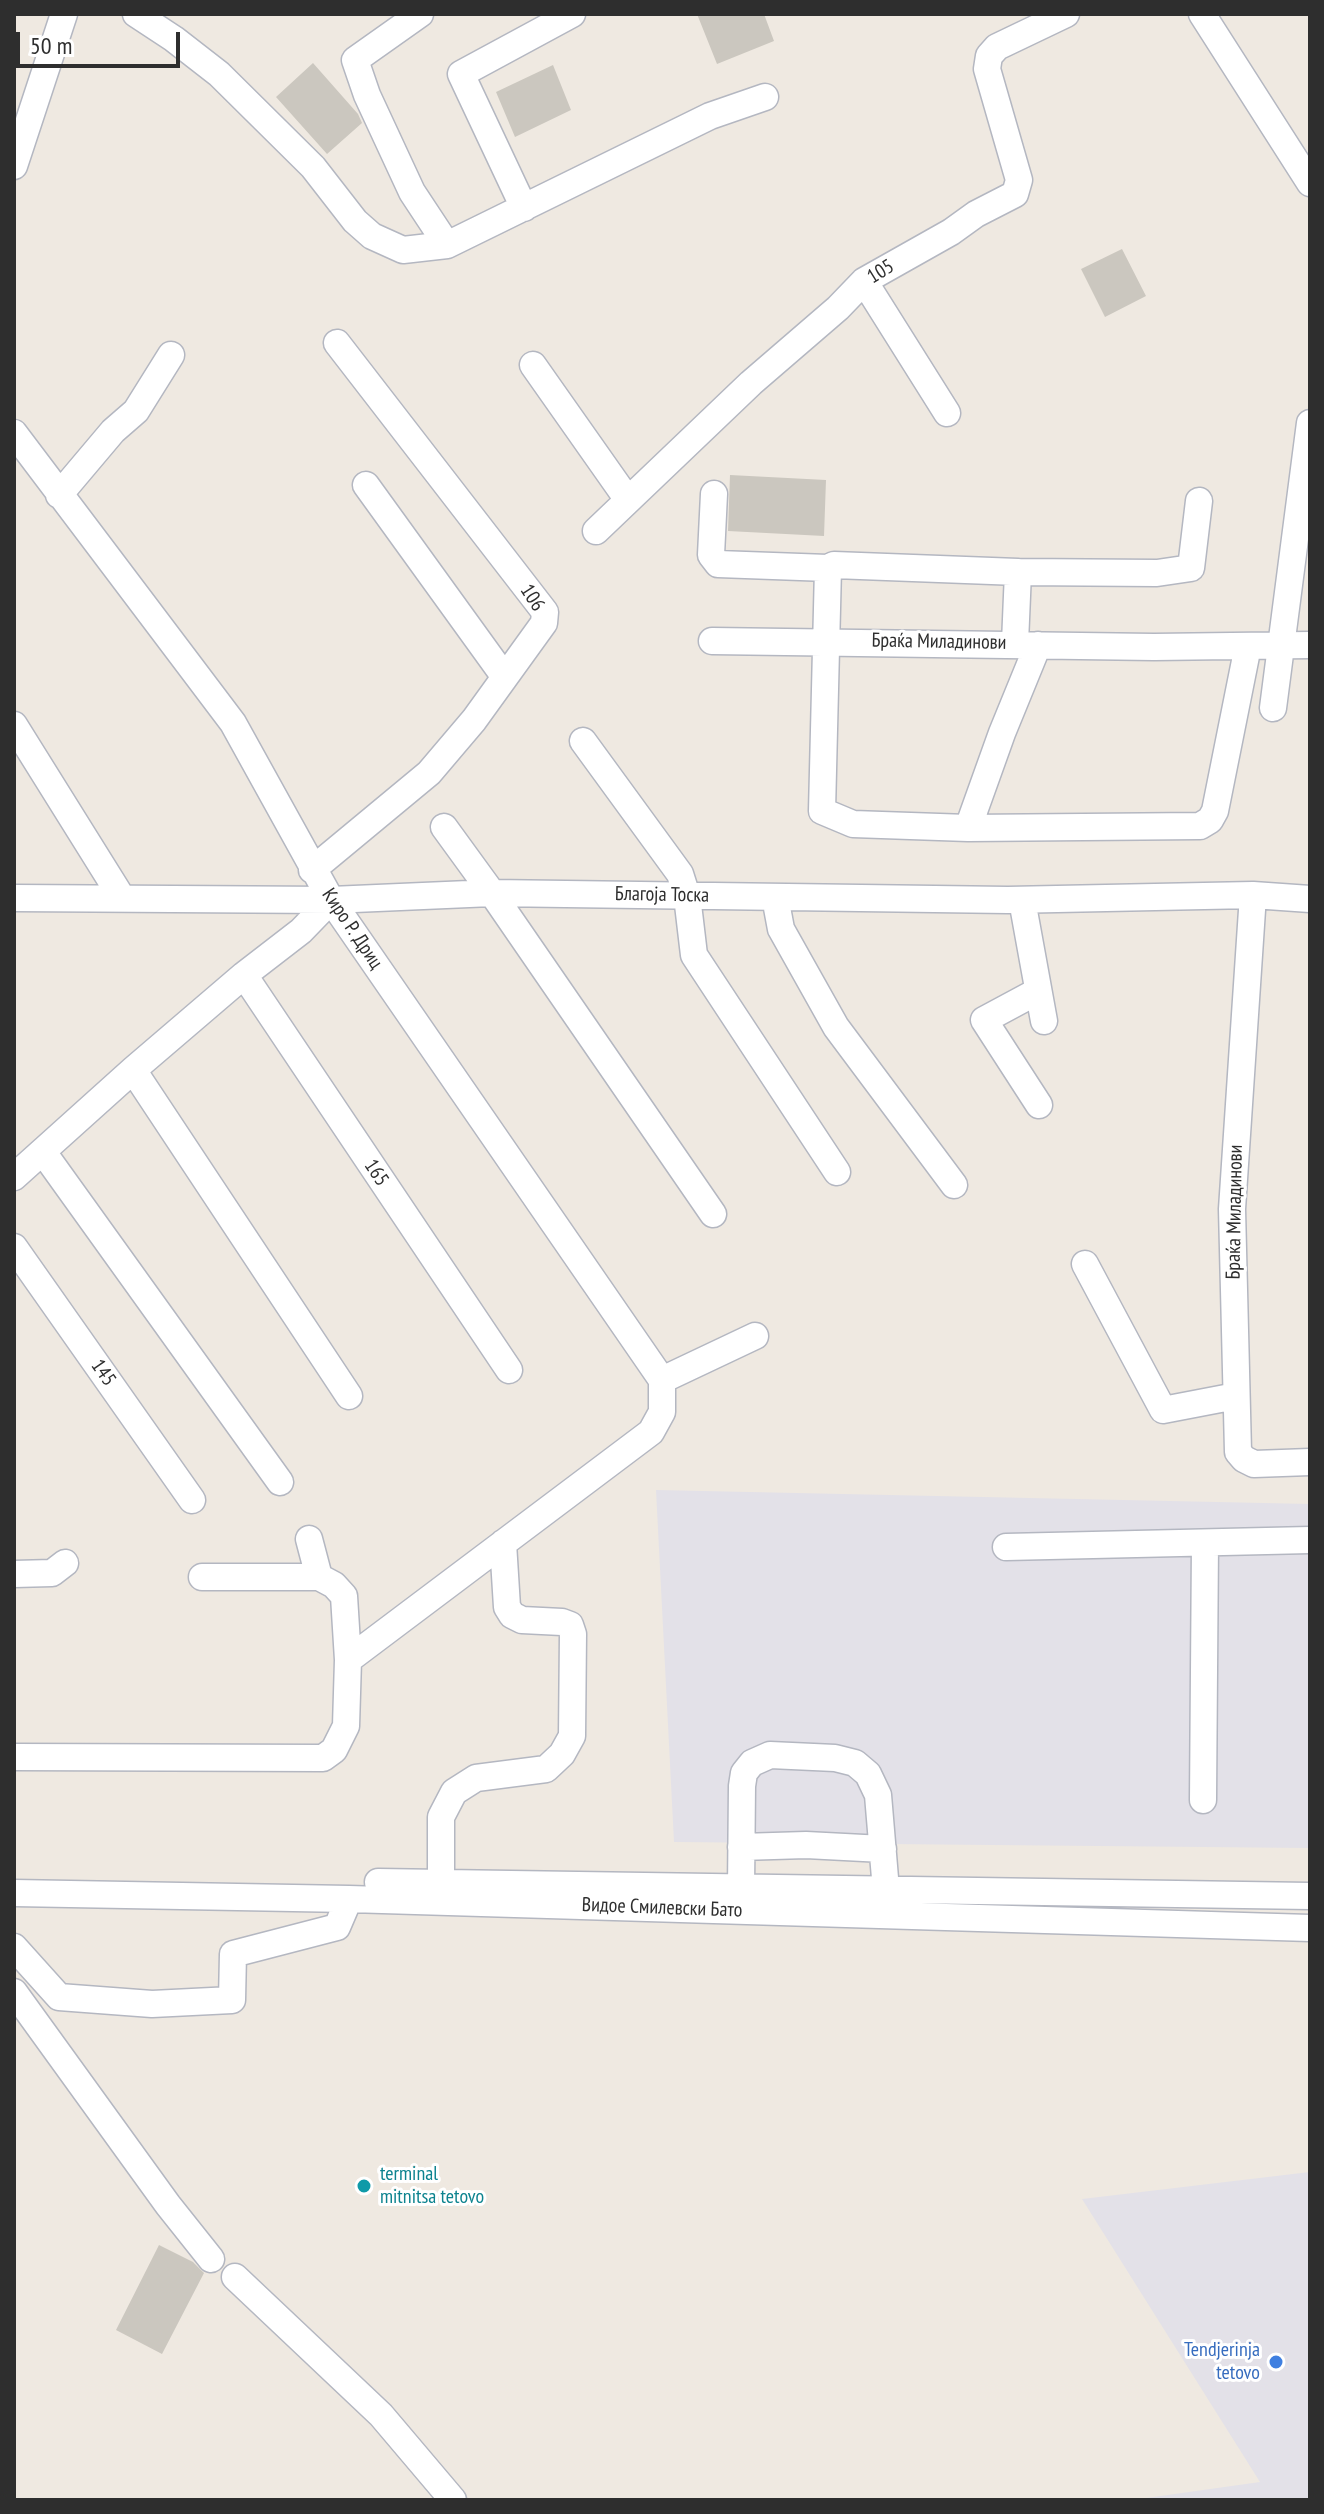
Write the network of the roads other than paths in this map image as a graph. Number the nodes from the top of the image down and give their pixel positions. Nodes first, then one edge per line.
1 (64, 14) edge
2 (136, 14) edge
3 (420, 14) edge
4 (572, 14) edge
5 (1066, 14) edge
6 (1202, 14) edge
7 (1018, 24) edge
8 (765, 97) dead end
9 (14, 166) edge
10 (1310, 183) edge
11 (524, 208) junction
12 (447, 245) junction
13 (864, 281) junction
14 (337, 343) dead end
15 (171, 355) dead end
16 (533, 365) dead end
17 (947, 413) dead end
18 (1310, 423) edge
19 (14, 433) edge
20 (366, 485) dead end
21 (714, 494) dead end
22 (59, 495) junction
23 (628, 500) junction
24 (1199, 501) dead end
25 (596, 531) dead end
26 (828, 568) junction
27 (1018, 572) junction
28 (712, 641) dead end
29 (824, 641) junction
30 (1027, 644) junction
31 (1310, 645) edge
32 (1248, 646) junction
33 (1279, 647) junction
34 (504, 676) junction
35 (1273, 708) dead end
36 (14, 725) edge
37 (583, 741) dead end
38 (444, 827) dead end
39 (968, 828) junction
40 (312, 870) junction
41 (492, 893) junction
42 (1253, 895) junction
43 (687, 896) junction
44 (775, 897) junction
45 (14, 898) edge
46 (122, 898) junction
47 (1310, 899) edge
48 (331, 900) junction
49 (1022, 900) junction
50 (244, 975) junction
51 (1038, 991) junction
52 (1044, 1021) dead end
53 (133, 1070) junction
54 (1039, 1105) dead end
55 (43, 1152) junction
56 (837, 1172) dead end
57 (14, 1177) edge
58 (954, 1185) dead end
59 (713, 1214) dead end
60 (14, 1247) edge
61 (1085, 1264) dead end
62 (755, 1336) dead end
63 (509, 1370) dead end
64 (662, 1380) junction
65 (349, 1396) dead end
66 (1236, 1396) junction
67 (1310, 1462) edge
68 (280, 1482) dead end
69 (192, 1500) dead end
70 (309, 1539) dead end
71 (1310, 1540) edge
72 (503, 1543) junction
73 (1205, 1543) junction
74 (1006, 1547) dead end
75 (65, 1563) dead end
76 (14, 1574) edge
77 (202, 1577) dead end
78 (319, 1577) junction
79 (348, 1660) junction
80 (14, 1757) edge
81 (1203, 1800) dead end
82 (741, 1847) junction
83 (883, 1849) junction
84 (14, 1876) edge
85 (441, 1883) junction
86 (741, 1888) junction
87 (886, 1890) junction
88 (14, 1893) edge
89 (1310, 1896) edge
90 (349, 1899) junction
91 (1310, 1928) edge
92 (14, 1947) edge
93 (14, 1992) edge
94 (211, 2259) dead end
95 (235, 2277) dead end
96 (453, 2500) edge

1 - 9 street
2 - 12 street
3 - 12 street
4 - 11 street
5 - 7 street, 105
6 - 10 street
7 - 13 street, 105
8 - 11 street
11 - 12 street
13 - 17 street
13 - 23 street, 105
14 - 34 street, 106
15 - 22 street
16 - 23 street
18 - 33 street
19 - 22 street, Киро Р. Дриц
20 - 34 street
21 - 26 street
22 - 40 street, Киро Р. Дриц
23 - 25 street, 105
24 - 27 street
26 - 27 street
26 - 29 street
27 - 30 street
28 - 29 street, Браќа Миладинови
29 - 30 street, Браќа Миладинови
29 - 39 street
30 - 32 street, Браќа Миладинови
30 - 39 street
31 - 33 street, Браќа Миладинови
32 - 33 street, Браќа Миладинови
32 - 39 street
33 - 35 street
34 - 40 street, 106
36 - 46 street
37 - 43 street
38 - 41 street
40 - 48 street, Киро Р. Дриц
41 - 43 street, Благоја Тоска
41 - 48 street, Благоја Тоска
41 - 59 street
42 - 47 street, Благоја Тоска
42 - 49 street, Благоја Тоска
42 - 66 street, Браќа Миладинови
43 - 44 street, Благоја Тоска
43 - 56 street
44 - 49 street, Благоја Тоска
44 - 58 street
45 - 46 street, Благоја Тоска
46 - 48 street, Благоја Тоска
48 - 50 street
48 - 64 street, Киро Р. Дриц
49 - 51 street
50 - 53 street
50 - 63 street, 165
51 - 52 street
51 - 54 street
53 - 55 street
53 - 65 street
55 - 57 street
55 - 68 street
60 - 69 street, 145
61 - 66 street
62 - 64 street
64 - 72 street
66 - 67 street, Браќа Миладинови
70 - 78 street
71 - 73 street
72 - 79 street
72 - 85 street
73 - 74 street
73 - 81 street
75 - 76 street
77 - 78 street
78 - 79 street
79 - 80 street
82 - 83 street
82 - 83 street
82 - 86 street
83 - 87 street
84 - 85 street, Видое Смилевски Бато
85 - 86 street, Видое Смилевски Бато
86 - 87 street, Видое Смилевски Бато
87 - 89 street, Видое Смилевски Бато
88 - 90 street, Видое Смилевски Бато
90 - 91 street, Видое Смилевски Бато
90 - 92 street
93 - 94 street
95 - 96 street

